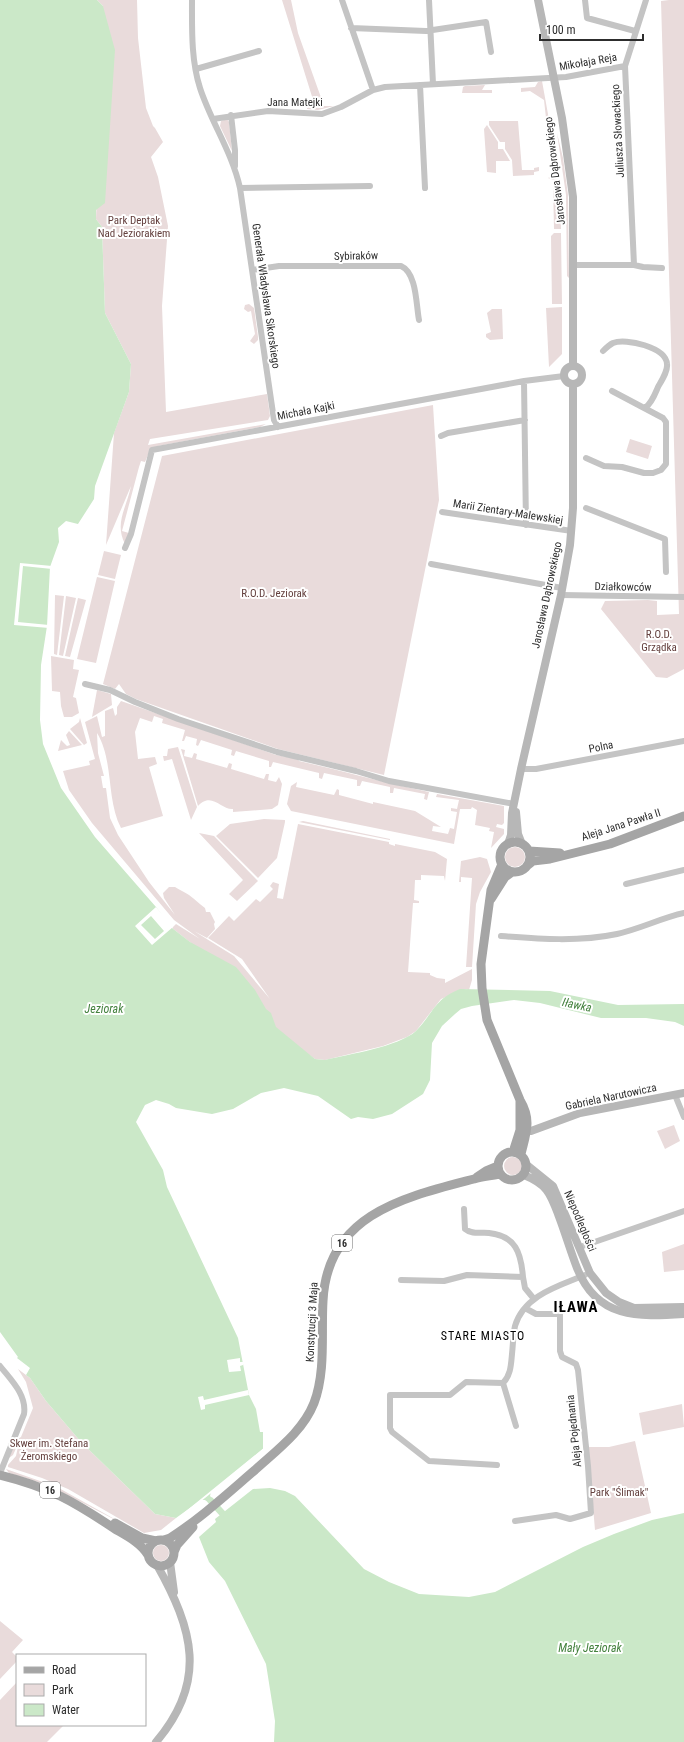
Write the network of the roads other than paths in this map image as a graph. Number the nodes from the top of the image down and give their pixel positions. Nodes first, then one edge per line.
1 (192, 0) edge
2 (342, 0) edge
3 (429, 0) edge
4 (538, 0) edge
5 (585, 0) edge
6 (646, 0) edge
7 (351, 28) junction
8 (431, 31) junction
9 (635, 31) junction
10 (259, 51) dead end
11 (491, 52) dead end
12 (625, 66) junction
13 (196, 69) junction
14 (554, 78) junction
15 (433, 84) junction
16 (420, 85) junction
17 (373, 90) junction
18 (231, 115) junction
19 (213, 119) junction
20 (235, 167) junction
21 (370, 186) dead end
22 (240, 188) junction
23 (425, 188) dead end
24 (574, 265) junction
25 (634, 265) junction
26 (662, 268) dead end
27 (252, 270) junction
28 (419, 320) dead end
29 (603, 351) dead end
30 (573, 366) junction
31 (564, 376) junction
32 (524, 381) junction
33 (573, 384) junction
34 (612, 392) dead end
35 (645, 408) junction
36 (525, 420) junction
37 (278, 427) junction
38 (441, 436) dead end
39 (586, 458) dead end
40 (586, 508) dead end
41 (442, 512) dead end
42 (526, 525) junction
43 (572, 532) junction
44 (125, 548) dead end
45 (431, 564) dead end
46 (666, 572) dead end
47 (562, 591) junction
48 (684, 597) edge
49 (86, 684) dead end
50 (684, 741) edge
51 (521, 769) junction
52 (514, 805) junction
53 (684, 816) edge
54 (508, 844) junction
55 (526, 847) junction
56 (566, 854) junction
57 (502, 864) junction
58 (528, 865) junction
59 (684, 870) edge
60 (512, 872) junction
61 (626, 884) dead end
62 (491, 899) junction
63 (684, 913) edge
64 (501, 936) dead end
65 (684, 1093) edge
66 (675, 1095) junction
67 (684, 1117) edge
68 (523, 1131) junction
69 (517, 1153) junction
70 (527, 1165) junction
71 (499, 1170) junction
72 (524, 1175) junction
73 (464, 1209) dead end
74 (684, 1211) edge
75 (580, 1247) junction
76 (590, 1273) junction
77 (523, 1277) junction
78 (581, 1277) junction
79 (401, 1280) dead end
80 (534, 1299) junction
81 (684, 1307) edge
82 (525, 1308) junction
83 (684, 1314) edge
84 (0, 1366) edge
85 (503, 1383) junction
86 (516, 1426) dead end
87 (498, 1465) dead end
88 (0, 1474) edge
89 (206, 1513) junction
90 (97, 1515) junction
91 (515, 1521) dead end
92 (160, 1541) junction
93 (174, 1552) junction
94 (148, 1555) junction
95 (170, 1562) junction
96 (157, 1565) junction
97 (176, 1602) junction
98 (156, 1742) edge

1 - 13 street, Generała Władysława Sikorskiego
2 - 7 street
3 - 8 street
4 - 14 street, Jarosława Dąbrowskiego
5 - 9 street
6 - 9 street, Juliusza Słowackiego
7 - 8 street
7 - 17 street
8 - 11 street
8 - 15 street
9 - 12 street, Juliusza Słowackiego
10 - 13 street
12 - 14 street, Mikołaja Reja
12 - 25 street, Juliusza Słowackiego
13 - 19 street, Generała Władysława Sikorskiego
14 - 15 street, Jana Matejki
14 - 24 street, Jarosława Dąbrowskiego
15 - 16 street, Jana Matejki
16 - 17 street, Jana Matejki
16 - 23 street
17 - 18 street, Jana Matejki
18 - 19 street, Jana Matejki
18 - 20 street, Generała Władysława Sikorskiego
19 - 20 street, Generała Władysława Sikorskiego
20 - 22 street, Generała Władysława Sikorskiego
21 - 22 street
22 - 27 street, Generała Władysława Sikorskiego
24 - 25 street
24 - 30 street, Jarosława Dąbrowskiego
25 - 26 street
27 - 28 street, Sybiraków
27 - 37 street, Generała Władysława Sikorskiego
29 - 35 street
30 - 31 street
30 - 33 street
31 - 32 street, Michała Kajki
31 - 33 street
32 - 36 street
32 - 37 street, Michała Kajki
33 - 43 street, Jarosława Dąbrowskiego
34 - 35 street
35 - 39 street
36 - 38 street
36 - 42 street
37 - 44 street, Michała Kajki
40 - 46 street
41 - 42 street, Marii Zientary-Malewskiej
42 - 43 street, Marii Zientary-Malewskiej
43 - 47 street, Jarosława Dąbrowskiego
45 - 47 street, Działkowców
47 - 48 street, Działkowców
47 - 51 street, Jarosława Dąbrowskiego
49 - 52 street
50 - 51 street, Polna
51 - 52 street, Jarosława Dąbrowskiego
52 - 54 street, Jarosława Dąbrowskiego
52 - 55 street, Jarosława Dąbrowskiego
53 - 56 main road, Aleja Jana Pawła II
54 - 55 main road
54 - 57 main road
55 - 56 main road, Aleja Jana Pawła II
55 - 58 main road
56 - 58 main road, Aleja Jana Pawła II
57 - 60 main road
57 - 62 main road
58 - 60 main road
59 - 61 street
60 - 62 main road
62 - 68 main road
63 - 64 street
65 - 66 street, Gabriela Narutowicza
66 - 67 street
66 - 68 street, Gabriela Narutowicza
68 - 69 main road
69 - 70 main road
69 - 71 main road
70 - 72 main road
70 - 75 street, Niepodległości
71 - 72 main road, 16
71 - 89 main road, Konstytucji 3 Maja / 16
72 - 78 street, Niepodległości
73 - 77 street
74 - 75 street
75 - 76 street, Niepodległości
76 - 78 street
76 - 81 street, Niepodległości
77 - 79 street
77 - 80 street
78 - 80 street
78 - 83 street, Niepodległości
80 - 82 street
82 - 85 street
82 - 91 street, Aleja Pojednania
84 - 88 street
85 - 86 street
85 - 87 street
88 - 90 main road, 16
89 - 92 main road, Konstytucji 3 Maja / 16
89 - 93 main road, Konstytucji 3 Maja / 16
90 - 92 main road, 16
90 - 94 main road, 16
92 - 93 main road
92 - 94 main road
93 - 95 main road, 16
94 - 96 main road, 16
95 - 96 main road
95 - 97 street
96 - 97 street
97 - 98 street

